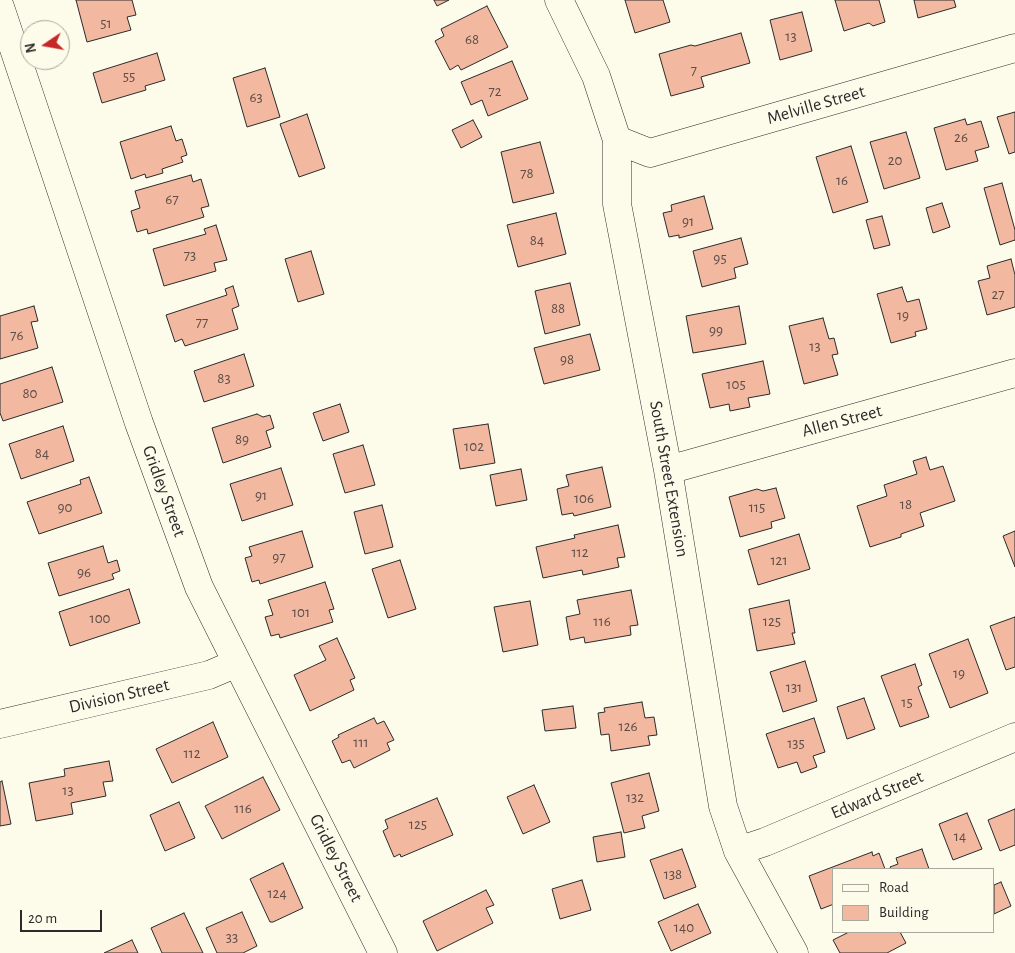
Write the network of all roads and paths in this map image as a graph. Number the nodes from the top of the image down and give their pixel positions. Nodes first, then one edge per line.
1 (559, 0) edge
2 (0, 7) edge
3 (1015, 48) edge
4 (617, 140) junction
5 (1015, 373) edge
6 (668, 470) junction
7 (237, 663) junction
8 (0, 724) edge
9 (1015, 738) edge
10 (738, 851) junction
11 (372, 949) edge
12 (794, 953) edge

1 - 4 street, South Street Extension
2 - 7 street, Gridley Street
3 - 4 street, Melville Street
4 - 6 street, South Street Extension
5 - 6 street, Allen Street
6 - 10 street, South Street Extension
7 - 8 street, Division Street
7 - 11 street, Gridley Street
9 - 10 street, Edward Street
10 - 12 street, South Street Extension

